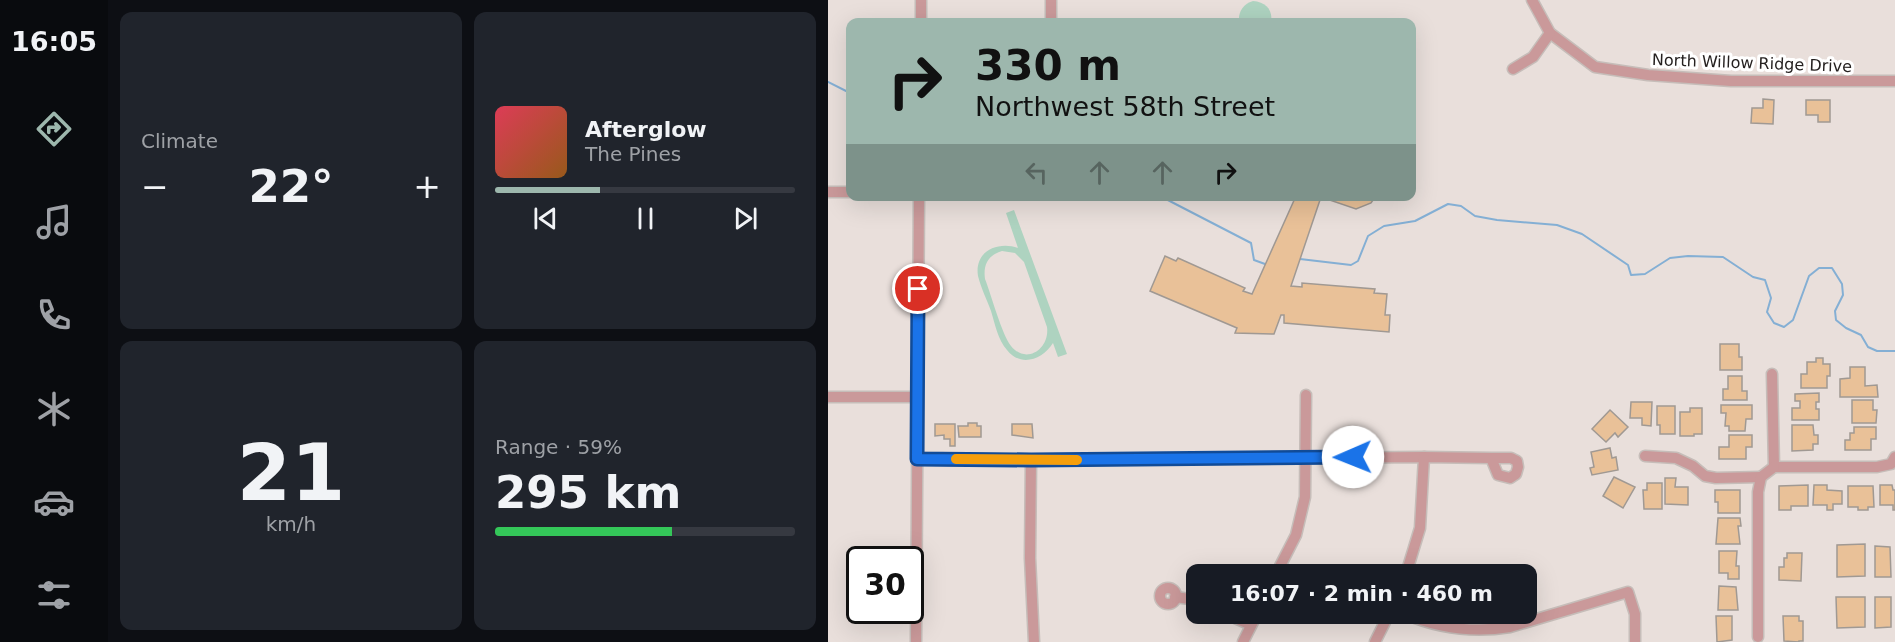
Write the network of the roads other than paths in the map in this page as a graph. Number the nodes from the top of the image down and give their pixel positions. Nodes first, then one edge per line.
1 (921, 0) edge
2 (1051, 0) edge
3 (1532, 0) edge
4 (921, 18) edge
5 (1051, 18) edge
6 (1550, 33) junction
7 (1513, 69) dead end
8 (1895, 81) edge
9 (828, 192) edge
10 (846, 192) edge
11 (919, 201) edge
12 (1772, 374) dead end
13 (1306, 395) dead end
14 (828, 397) edge
15 (917, 397) junction
16 (1645, 456) dead end
17 (1424, 457) junction
18 (1895, 457) edge
19 (1306, 458) junction
20 (1491, 458) dead end
21 (917, 459) junction
22 (1031, 460) junction
23 (1773, 467) junction
24 (1761, 477) junction
25 (1281, 564) edge
26 (1409, 564) edge
27 (1175, 597) dead end
28 (1186, 598) edge
29 (1537, 619) edge
30 (1384, 624) edge
31 (1432, 624) edge
32 (1520, 624) edge
33 (1251, 625) edge
34 (1758, 637) dead end
35 (916, 642) edge
36 (1034, 642) edge
37 (1243, 642) edge
38 (1375, 642) edge
39 (1635, 642) edge

1 - 4 street
2 - 5 street
3 - 6 street, North Willow Ridge Drive
6 - 7 street
6 - 8 street, North Willow Ridge Drive
9 - 10 street
11 - 15 street
12 - 23 street
13 - 19 street
14 - 15 street
15 - 21 street
16 - 24 street
17 - 19 street
17 - 20 street
17 - 26 street
18 - 23 street
19 - 22 street
19 - 25 street
21 - 22 street
21 - 35 street
22 - 36 street
23 - 24 street
24 - 34 street
27 - 28 street
29 - 39 street
30 - 38 street
31 - 32 street
33 - 37 street

